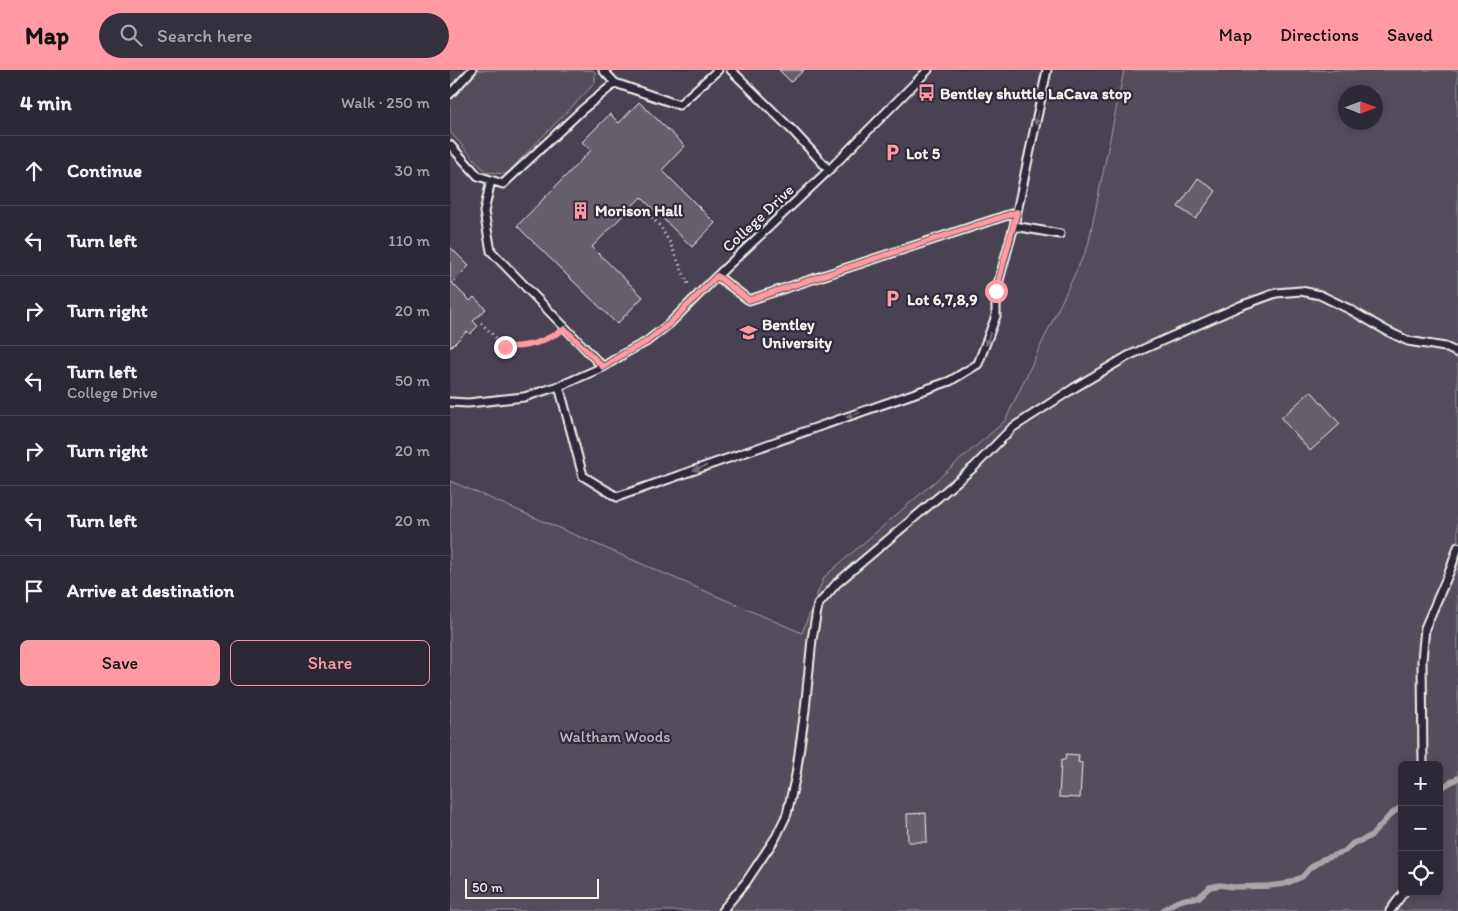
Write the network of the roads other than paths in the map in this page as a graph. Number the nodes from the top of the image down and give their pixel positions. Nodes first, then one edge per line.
1 (472, 70) edge
2 (603, 70) edge
3 (718, 70) edge
4 (731, 70) edge
5 (928, 70) edge
6 (1047, 70) edge
7 (615, 83) junction
8 (450, 94) edge
9 (450, 144) edge
10 (829, 170) junction
11 (491, 180) junction
12 (1017, 212) junction
13 (1014, 226) junction
14 (1060, 234) dead end
15 (717, 276) junction
16 (1458, 353) edge
17 (603, 367) junction
18 (559, 386) junction
19 (450, 402) edge
20 (1458, 546) edge
21 (1423, 761) edge
22 (1401, 896) edge
23 (722, 911) edge
24 (1390, 911) edge

1 - 8 lane
2 - 7 lane
3 - 7 lane
4 - 10 lane
5 - 10 lane, College Drive
6 -> 12 lane
7 - 11 lane
9 - 11 lane
10 - 15 lane, College Drive
11 - 17 lane
12 - 13 lane
12 - 15 lane
13 - 14 lane
13 -> 18 lane
15 - 17 lane, College Drive
16 - 23 lane
17 - 18 lane, College Drive
18 - 19 lane, College Drive
20 - 21 lane
22 - 24 lane

